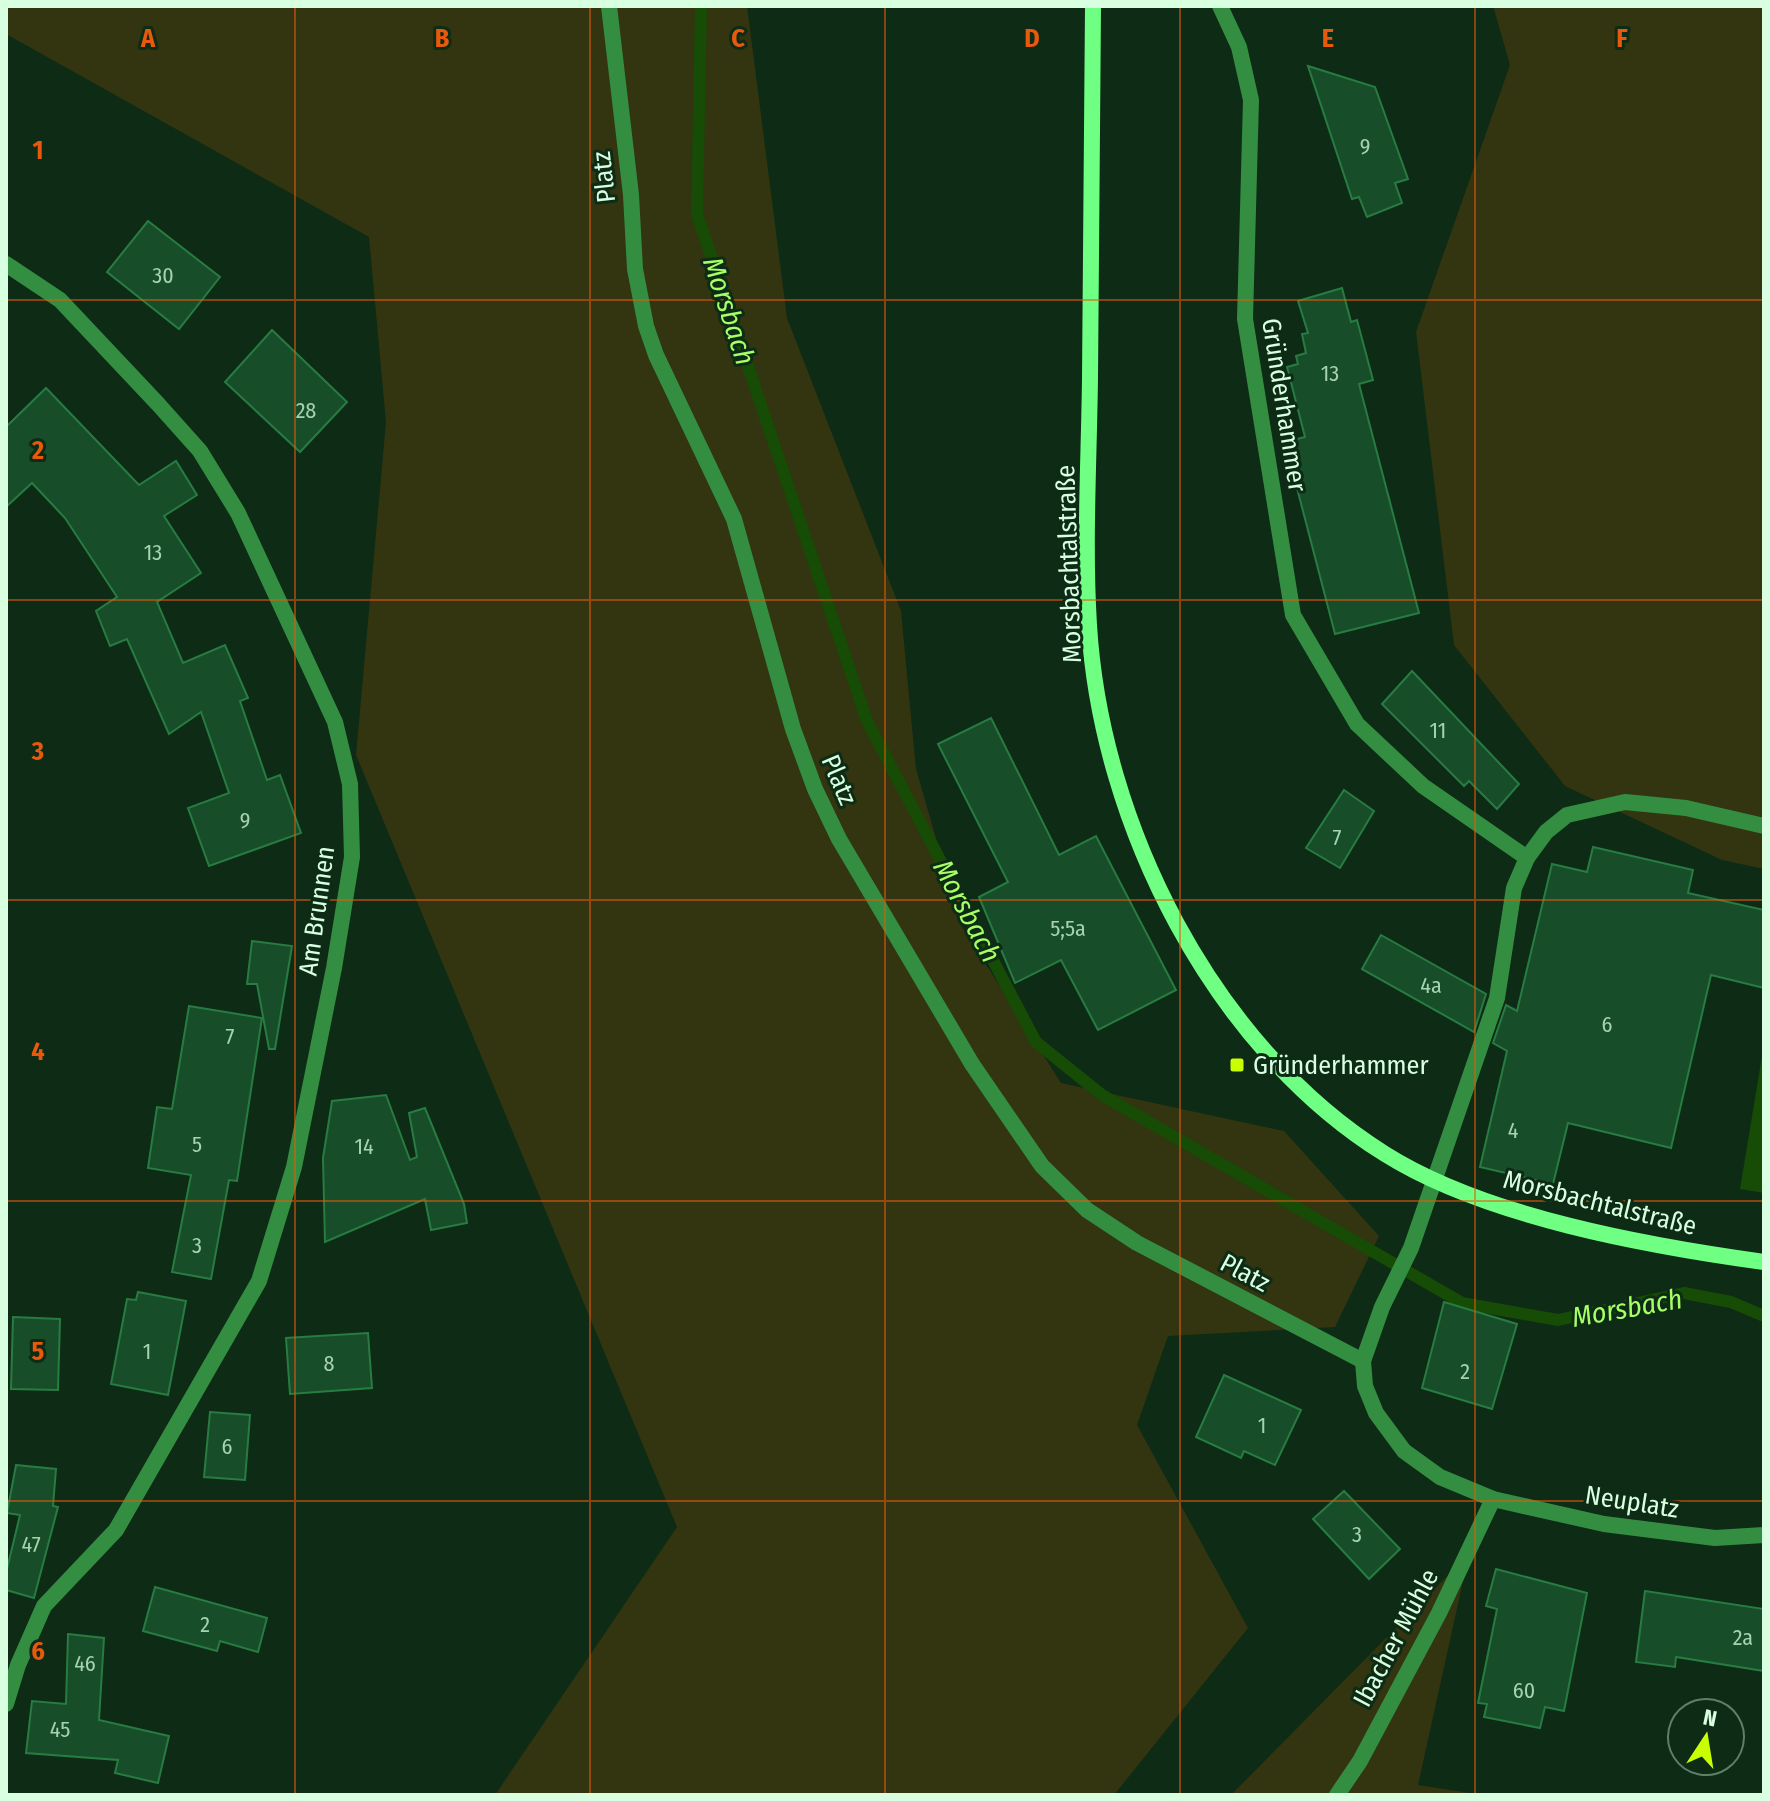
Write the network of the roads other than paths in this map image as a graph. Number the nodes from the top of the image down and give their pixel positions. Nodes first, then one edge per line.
1 (609, 6) edge
2 (1093, 6) edge
3 (1220, 6) edge
4 (6, 264) edge
5 (1764, 826) edge
6 (1527, 858) junction
7 (1433, 1179) junction
8 (1764, 1262) edge
9 (1363, 1361) junction
10 (1493, 1499) junction
11 (1764, 1535) edge
12 (6, 1704) edge
13 (1337, 1795) edge

1 - 9 street, Platz
2 - 7 main road, Morsbachtalstraße
3 - 6 street, Gründerhammer
4 - 12 street, Am Brunnen
5 - 6 street
6 - 7 street
7 - 8 main road, Morsbachtalstraße
7 - 9 street
9 - 10 street
10 - 11 street, Neuplatz
10 - 13 street, Ibacher Mühle

